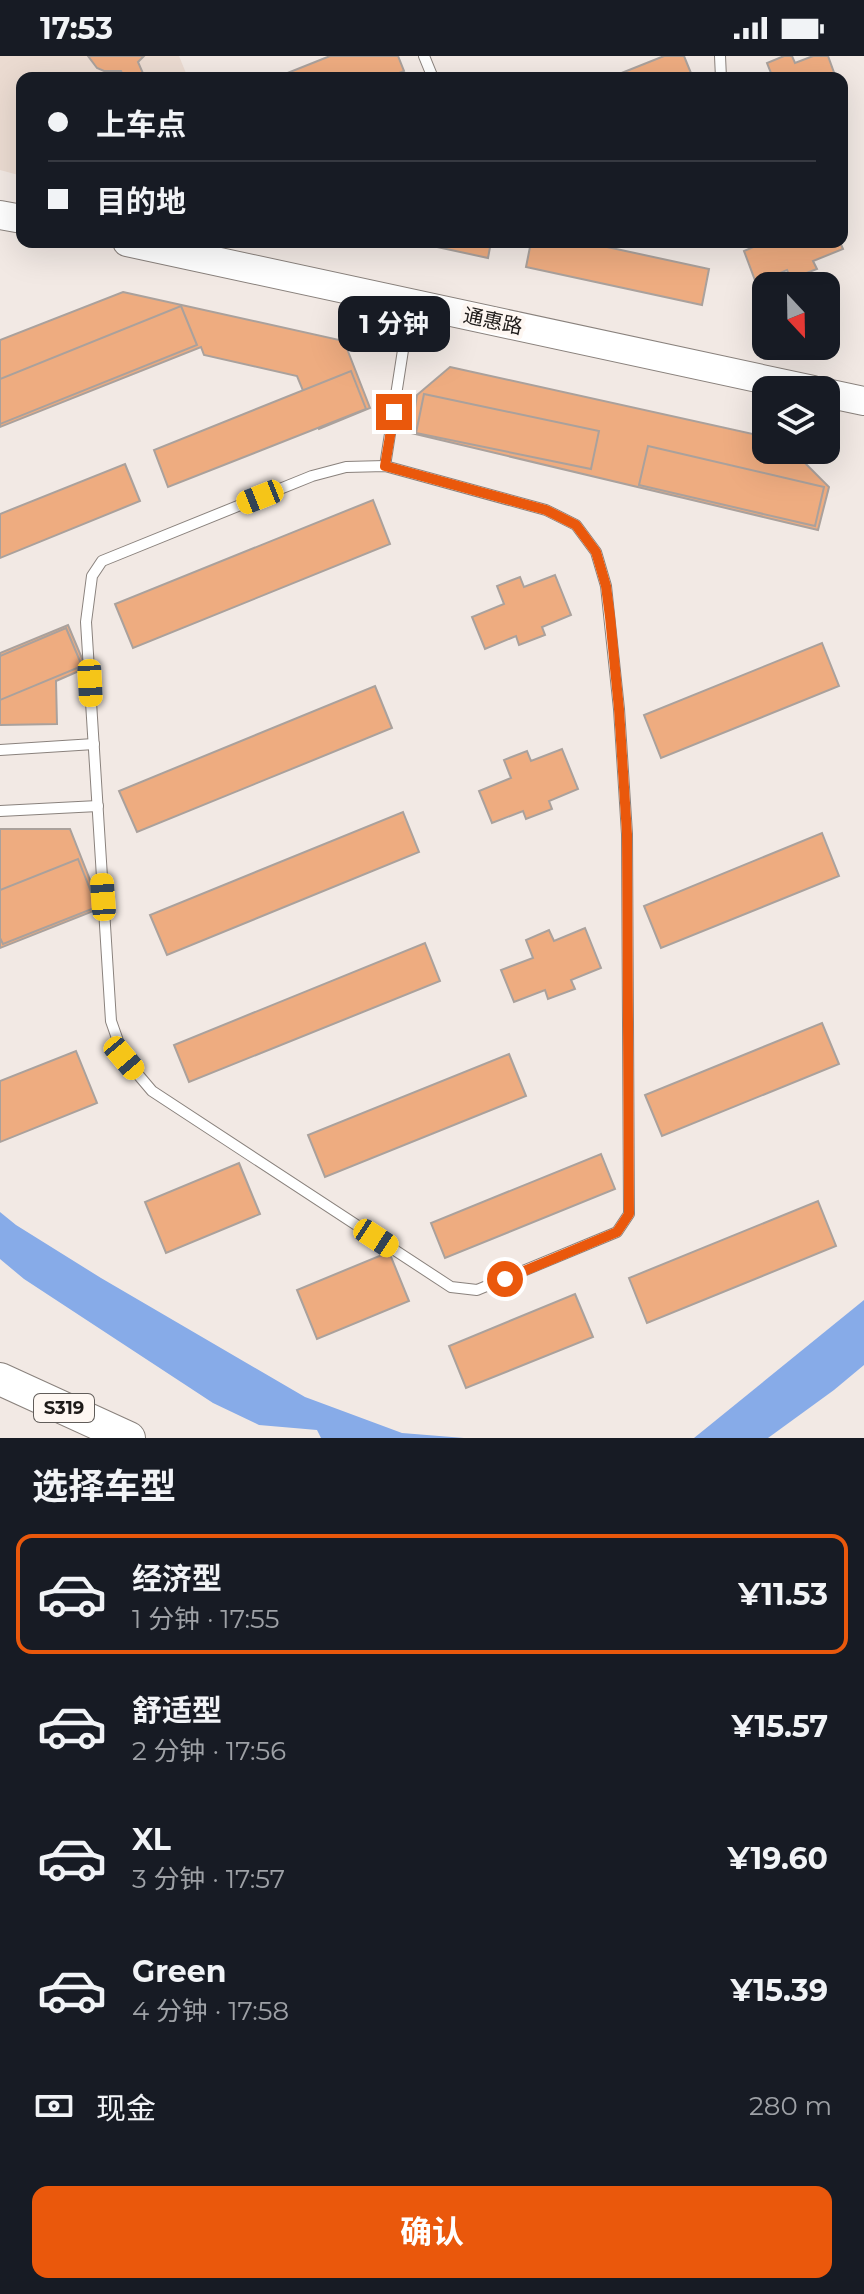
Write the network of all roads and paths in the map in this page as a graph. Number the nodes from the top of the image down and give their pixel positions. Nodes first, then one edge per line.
1 (155, 248) edge
2 (410, 303) junction
3 (752, 377) edge
4 (840, 396) edge
5 (864, 401) edge
6 (385, 466) junction
7 (94, 744) junction
8 (0, 750) edge
9 (98, 806) junction
10 (0, 811) edge
11 (0, 1379) edge
12 (129, 1438) edge

1 - 2 street, 通惠路
2 - 3 street, 通惠路
2 - 6 lane
4 - 5 street
6 - 7 lane
6 - 9 lane
7 - 8 lane
7 - 9 lane
9 - 10 lane
11 - 12 main road, S319

